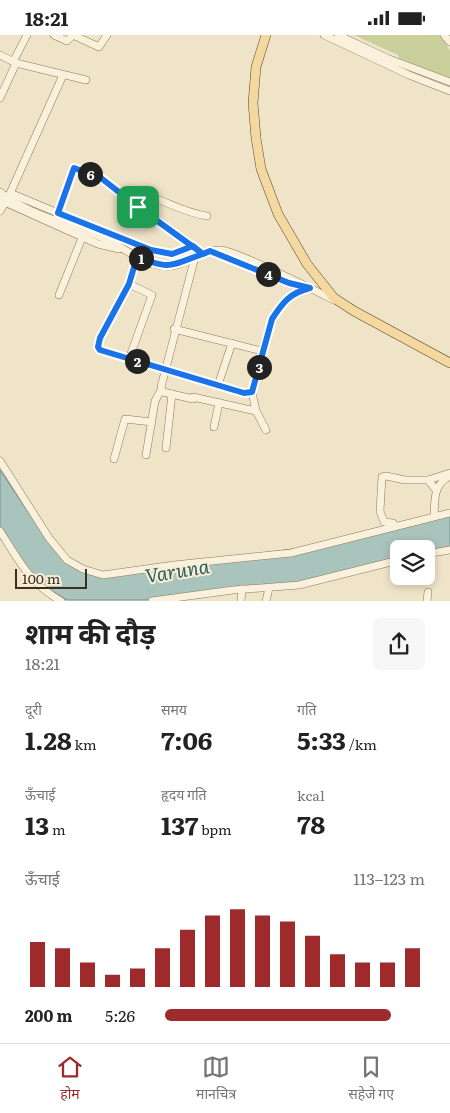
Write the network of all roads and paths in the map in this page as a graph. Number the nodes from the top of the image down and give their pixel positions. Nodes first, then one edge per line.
1 (27, 35) edge
2 (54, 35) edge
3 (73, 35) edge
4 (108, 35) edge
5 (324, 35) edge
6 (338, 35) edge
7 (444, 35) edge
8 (267, 37) edge
9 (450, 42) edge
10 (0, 55) edge
11 (15, 62) junction
12 (63, 75) junction
13 (86, 79) dead end
14 (3, 81) edge
15 (450, 82) edge
16 (450, 91) edge
17 (0, 98) edge
18 (0, 192) edge
19 (6, 199) edge
20 (138, 207) junction
21 (0, 211) edge
22 (58, 213) junction
23 (208, 216) dead end
24 (82, 238) junction
25 (193, 246) junction
26 (121, 249) junction
27 (206, 252) junction
28 (137, 257) junction
29 (195, 257) junction
30 (129, 284) junction
31 (307, 287) junction
32 (59, 295) dead end
33 (341, 304) junction
34 (174, 329) junction
35 (232, 343) junction
36 (428, 350) junction
37 (262, 351) junction
38 (450, 357) edge
39 (129, 359) junction
40 (450, 363) edge
41 (164, 369) junction
42 (218, 385) junction
43 (161, 390) junction
44 (252, 392) junction
45 (172, 394) junction
46 (219, 403) junction
47 (256, 411) junction
48 (152, 422) junction
49 (214, 427) dead end
50 (266, 430) dead end
51 (166, 448) dead end
52 (146, 455) dead end
53 (114, 459) dead end
54 (0, 461) edge
55 (450, 474) edge
56 (428, 480) junction
57 (436, 490) junction
58 (450, 513) edge
59 (434, 516) junction
60 (395, 527) junction
61 (0, 531) edge
62 (450, 550) edge
63 (435, 553) edge
64 (390, 562) edge
65 (269, 588) junction
66 (242, 589) junction
67 (428, 592) dead end
68 (61, 601) edge
69 (152, 601) edge
70 (241, 601) edge
71 (266, 601) edge
72 (427, 601) edge

1 - 11 street
2 - 3 street
3 - 4 street
5 - 16 street
6 - 15 street
7 - 9 street
8 - 33 main road
10 - 11 street
11 - 12 street
11 - 14 street
12 - 13 street
12 - 19 street
14 - 17 street
18 - 19 street
19 - 21 street
19 - 22 street
19 - 24 street
19 - 26 street
20 - 22 street
20 - 23 street
20 - 25 street
22 - 25 street
24 - 26 street
24 - 32 street
25 - 27 street
26 - 28 street
27 - 29 street
27 - 31 street
28 - 29 street
28 - 30 street
29 - 34 street
30 - 39 street
30 - 39 street
31 - 33 street
31 - 37 street
33 - 36 main road
34 - 35 street
34 - 41 street
35 - 37 street
35 - 42 street
36 - 38 main road
36 - 40 main road
37 - 44 street
39 - 41 street
41 - 42 street
41 - 43 street
42 - 44 street
43 - 45 street
43 - 48 street
44 - 47 street
45 - 46 street
45 - 51 street
46 - 47 street
46 - 49 street
47 - 50 street
48 - 52 street
48 - 53 street
54 - 60 street
55 - 56 street
55 - 57 street
56 - 57 street
56 - 60 street
57 - 59 street
58 - 59 street
59 - 60 street
61 - 68 street
62 - 63 street
64 - 65 street
65 - 66 street
65 - 71 street
66 - 69 street
66 - 70 street
67 - 72 street

